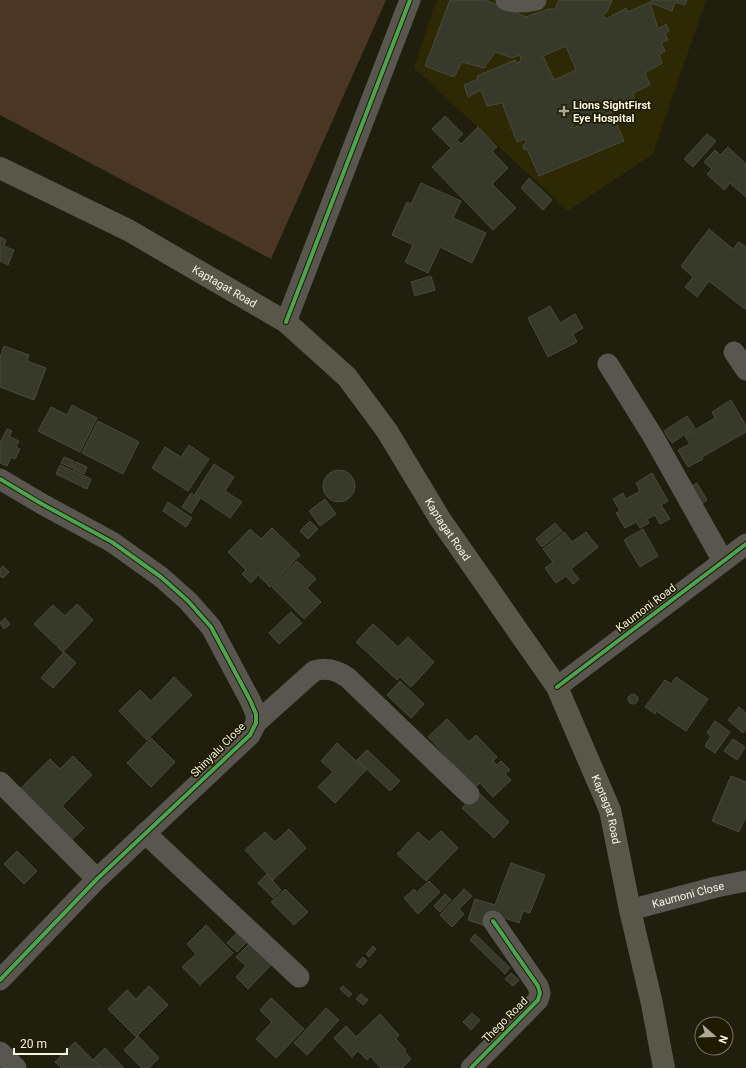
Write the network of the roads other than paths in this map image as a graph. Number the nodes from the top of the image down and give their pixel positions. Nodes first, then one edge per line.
1 (410, 0) edge
2 (506, 0) edge
3 (536, 0) edge
4 (0, 168) edge
5 (286, 322) junction
6 (734, 352) dead end
7 (608, 364) dead end
8 (746, 370) edge
9 (0, 479) edge
10 (746, 544) edge
11 (724, 561) junction
12 (557, 687) junction
13 (256, 723) junction
14 (0, 782) edge
15 (469, 794) dead end
16 (145, 833) junction
17 (97, 879) junction
18 (746, 881) edge
19 (630, 910) junction
20 (493, 921) dead end
21 (300, 977) dead end
22 (0, 980) edge
23 (0, 1052) edge
24 (16, 1068) edge
25 (470, 1068) edge
26 (664, 1068) edge

1 - 5 street
2 - 3 street
4 - 5 main road, Kaptagat Road
5 - 12 main road, Kaptagat Road
6 - 8 street
7 - 11 street
9 - 13 street, Shinyalu Close
10 - 11 street, Kaumoni Road
11 - 12 street, Kaumoni Road
12 - 19 main road, Kaptagat Road
13 - 15 street
13 - 16 street, Shinyalu Close
14 - 17 street
16 - 17 street, Shinyalu Close
16 - 21 street
17 - 22 street, Shinyalu Close
18 - 19 street, Kaumoni Close
19 - 26 main road, Kaptagat Road
20 - 25 street, Thego Road
23 - 24 street

